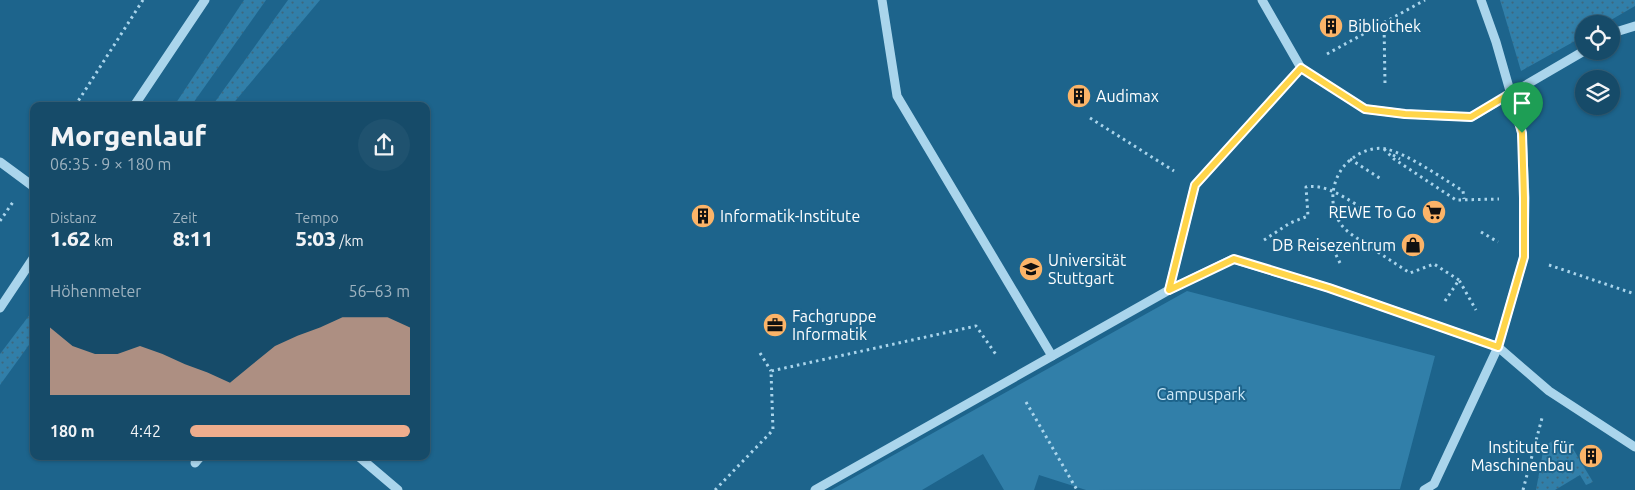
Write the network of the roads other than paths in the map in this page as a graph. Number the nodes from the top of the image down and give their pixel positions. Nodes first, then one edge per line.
1 (205, 0) edge
2 (882, 0) edge
3 (1262, 0) edge
4 (1482, 0) edge
5 (1635, 26) edge
6 (1620, 31) edge
7 (1575, 56) edge
8 (1301, 68) junction
9 (1511, 93) junction
10 (137, 102) edge
11 (0, 162) edge
12 (30, 184) edge
13 (30, 263) edge
14 (1169, 290) junction
15 (0, 308) edge
16 (1498, 347) junction
17 (1052, 356) junction
18 (1635, 447) edge
19 (363, 460) edge
20 (398, 490) edge
21 (815, 490) edge
22 (1424, 490) edge

1 - 10 street
2 - 17 street
3 - 8 street
4 - 9 street
5 - 6 street
7 - 9 street
8 - 9 street, bridge
8 - 14 street
9 - 16 street
11 - 12 street
13 - 15 street
14 - 16 street
14 - 17 street
16 - 18 street
16 - 22 street
17 - 21 street
19 - 20 street

